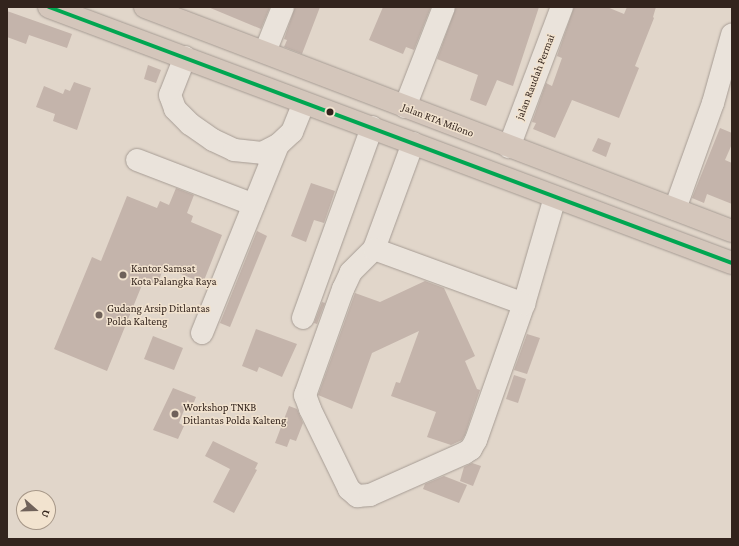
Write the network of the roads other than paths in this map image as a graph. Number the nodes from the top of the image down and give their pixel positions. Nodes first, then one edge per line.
1 (49, 7) edge
2 (145, 7) edge
3 (283, 7) edge
4 (444, 7) edge
5 (562, 7) edge
6 (732, 35) edge
7 (266, 52) junction
8 (185, 57) junction
9 (304, 103) junction
10 (405, 107) junction
11 (372, 127) junction
12 (413, 143) junction
13 (278, 145) junction
14 (508, 147) junction
15 (137, 160) dead end
16 (555, 196) junction
17 (254, 205) junction
18 (676, 209) junction
19 (723, 228) edge
20 (374, 249) junction
21 (704, 253) junction
22 (732, 263) edge
23 (524, 304) junction
24 (303, 318) dead end
25 (202, 333) dead end

1 - 8 highway
2 - 7 highway, Jalan RTA Milono
3 - 7 street
4 - 10 street
5 - 14 street, jalan Raudah Permai
6 - 18 street
7 - 10 highway, Jalan RTA Milono
8 - 9 highway
8 - 13 street
9 - 11 highway
9 - 13 street
10 - 14 highway, Jalan RTA Milono
11 - 12 highway
11 - 24 street
12 - 16 highway
12 - 20 street
13 - 17 street
14 - 18 highway, Jalan RTA Milono
15 - 17 street
16 - 21 highway
16 - 23 street
17 - 25 street
18 - 19 highway, Jalan RTA Milono
19 - 21 highway
20 - 23 street
20 - 23 street
21 - 22 highway

